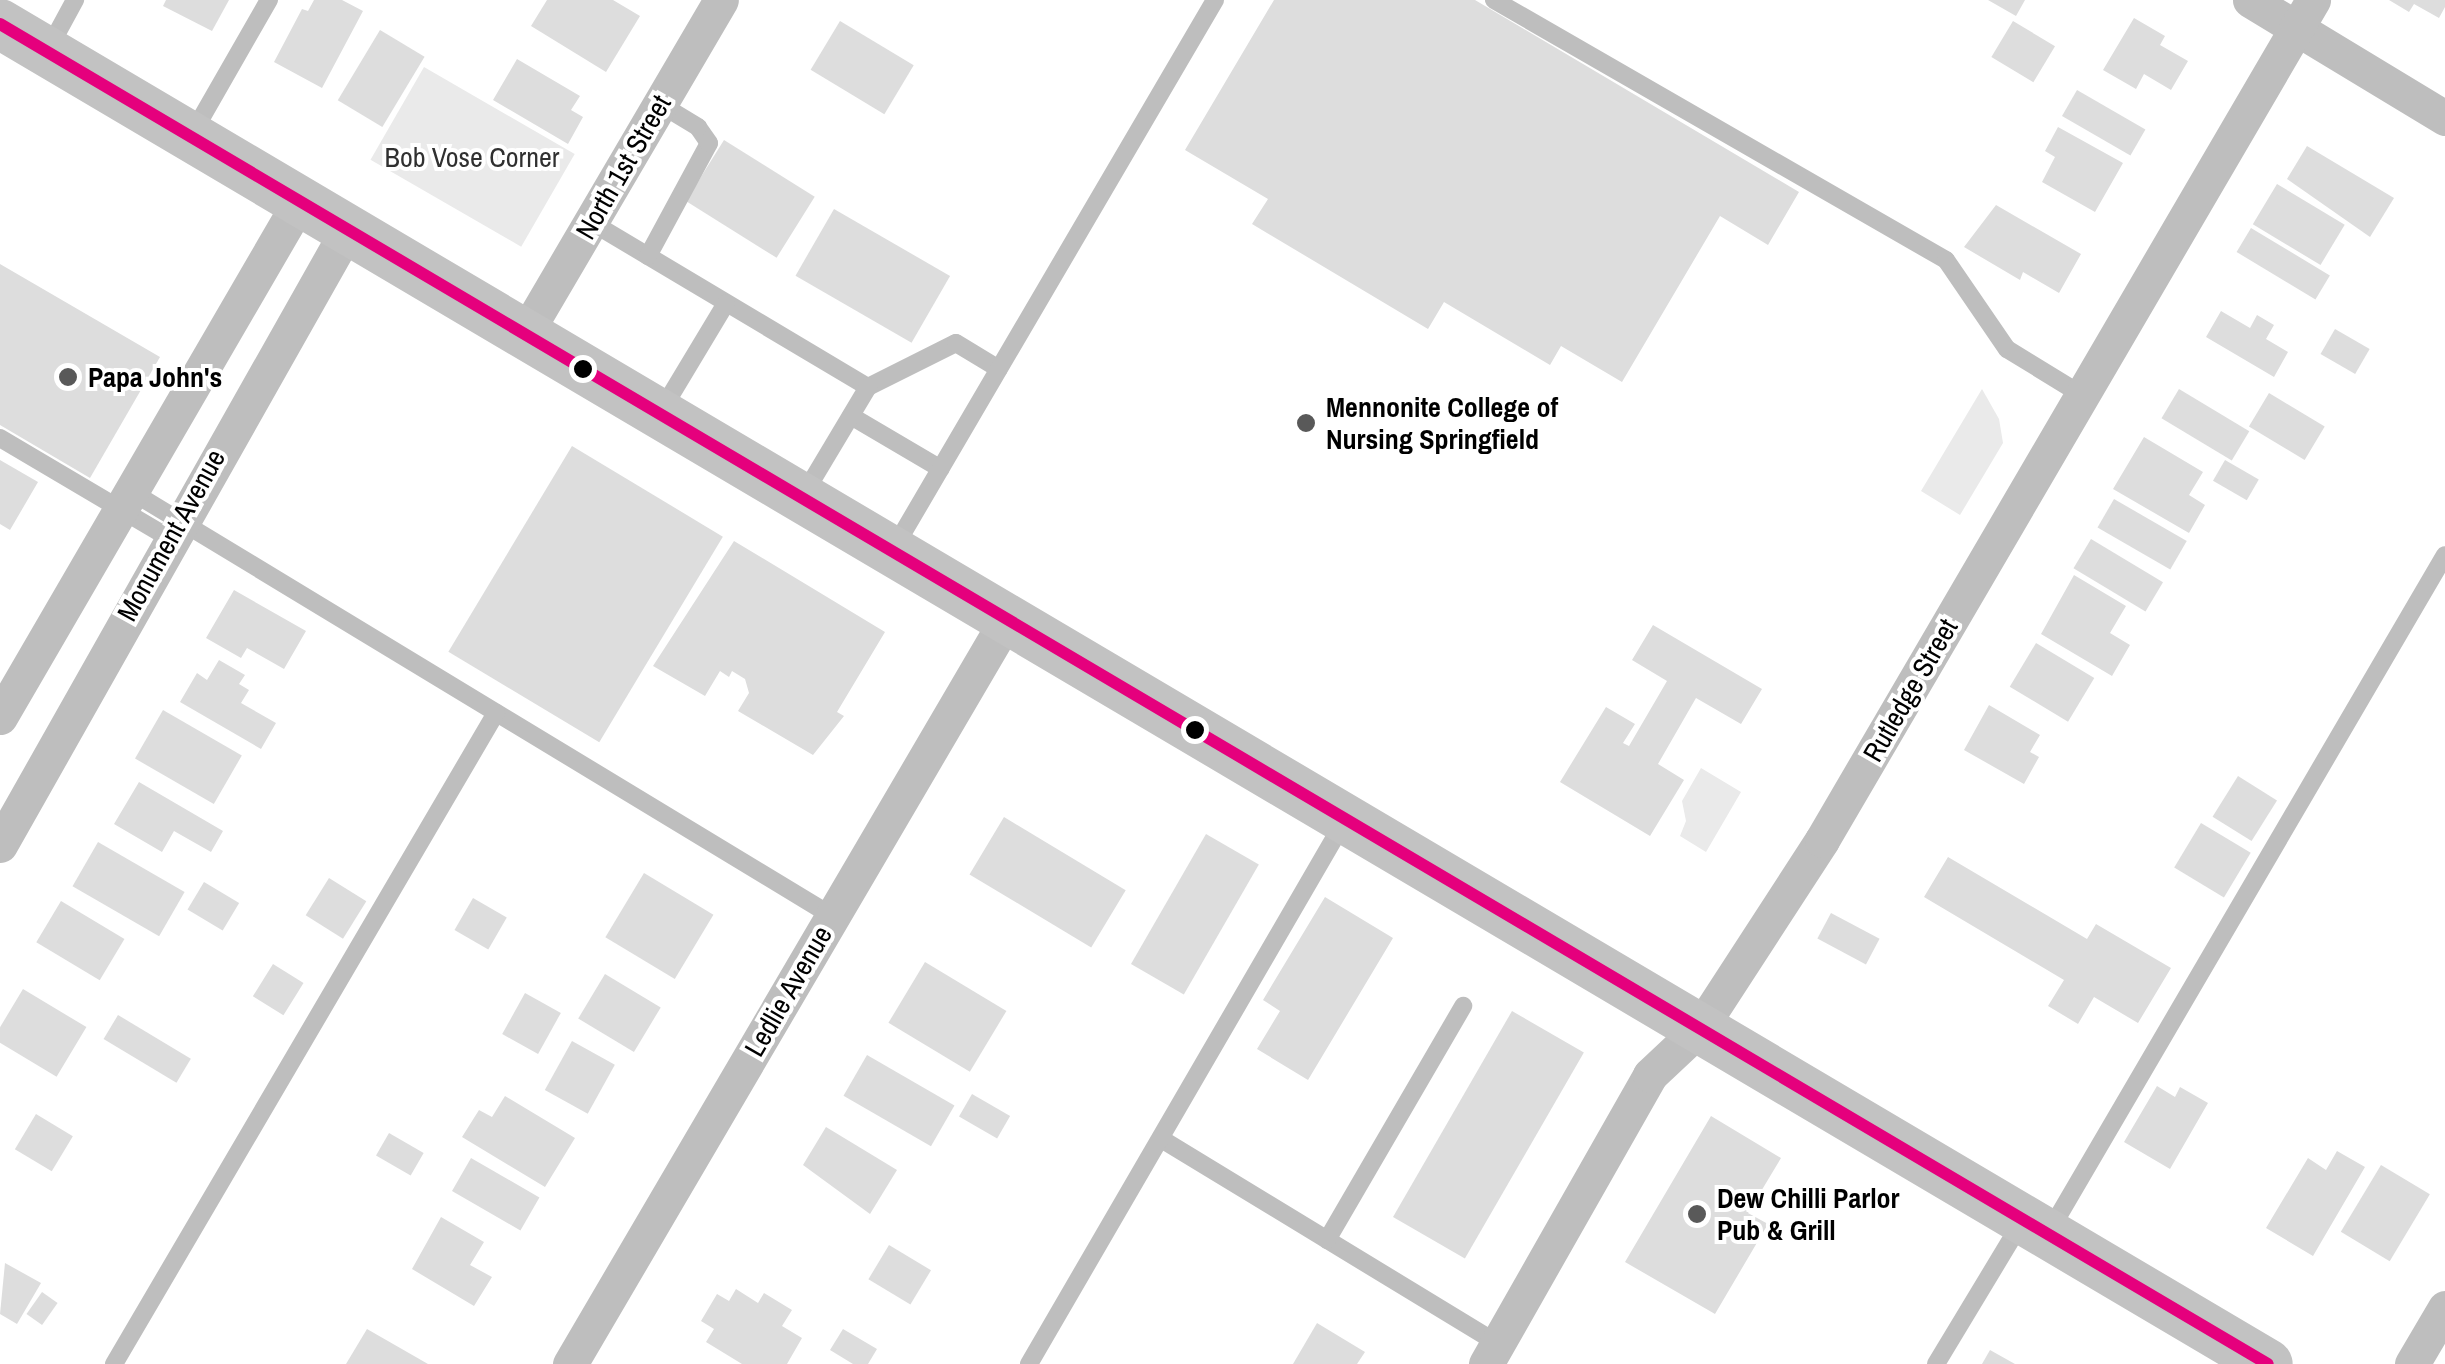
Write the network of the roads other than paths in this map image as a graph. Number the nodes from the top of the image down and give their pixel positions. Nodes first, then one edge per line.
1 (75, 0) edge
2 (269, 0) edge
3 (721, 0) edge
4 (1215, 0) edge
5 (1494, 0) edge
6 (2250, 0) edge
7 (2305, 14) edge
8 (0, 24) edge
9 (47, 52) junction
10 (660, 104) junction
11 (2445, 118) edge
12 (191, 136) junction
13 (300, 202) junction
14 (591, 222) junction
15 (348, 229) junction
16 (648, 256) junction
17 (726, 303) junction
18 (525, 334) junction
19 (999, 368) junction
20 (868, 386) junction
21 (2082, 395) junction
22 (660, 414) junction
23 (851, 416) junction
24 (0, 438) edge
25 (941, 468) junction
26 (802, 498) junction
27 (127, 501) junction
28 (174, 529) junction
29 (892, 552) junction
30 (2445, 555) edge
31 (1007, 619) junction
32 (496, 713) junction
33 (0, 717) edge
34 (1346, 818) junction
35 (0, 844) edge
36 (832, 916) junction
37 (1463, 1006) dead end
38 (1700, 1028) junction
39 (1163, 1140) junction
40 (2036, 1226) junction
41 (1326, 1240) junction
42 (2445, 1308) edge
43 (1492, 1354) edge
44 (114, 1364) edge
45 (570, 1364) edge
46 (1029, 1364) edge
47 (1936, 1364) edge
48 (2268, 1364) edge
49 (2412, 1364) edge

1 - 9 lane
2 - 12 lane
3 - 10 street, North 1st Street
4 - 19 lane
5 - 21 lane
6 - 7 street
7 - 11 street
7 - 21 street, Rutledge Street
8 - 9 main road
9 - 12 main road
10 - 14 street, North 1st Street
10 - 16 lane
12 - 13 main road
13 - 15 main road
13 - 27 street, Monument Avenue
14 - 16 lane
14 - 18 street, North 1st Street
15 - 18 main road
15 - 28 street, Monument Avenue
16 - 17 lane
17 - 20 lane
17 - 22 lane
18 - 22 main road
19 - 20 lane
19 - 25 lane
20 - 23 lane
21 - 38 street, Rutledge Street
22 - 26 main road
23 - 25 lane
23 - 26 lane
24 - 27 lane
25 - 29 lane
26 - 29 main road
27 - 28 lane
27 - 33 street, Monument Avenue
28 - 32 lane
28 - 35 street, Monument Avenue
29 - 31 main road
30 - 40 lane
31 - 34 main road
31 - 36 street, Ledlie Avenue
32 - 36 lane
32 - 44 lane
34 - 38 main road
34 - 39 lane
36 - 45 street, Ledlie Avenue
37 - 41 lane
38 - 40 main road
38 - 43 street, Rutledge Street
39 - 41 lane
39 - 46 lane
40 - 47 lane
40 - 48 main road
41 - 43 lane
42 - 49 street

